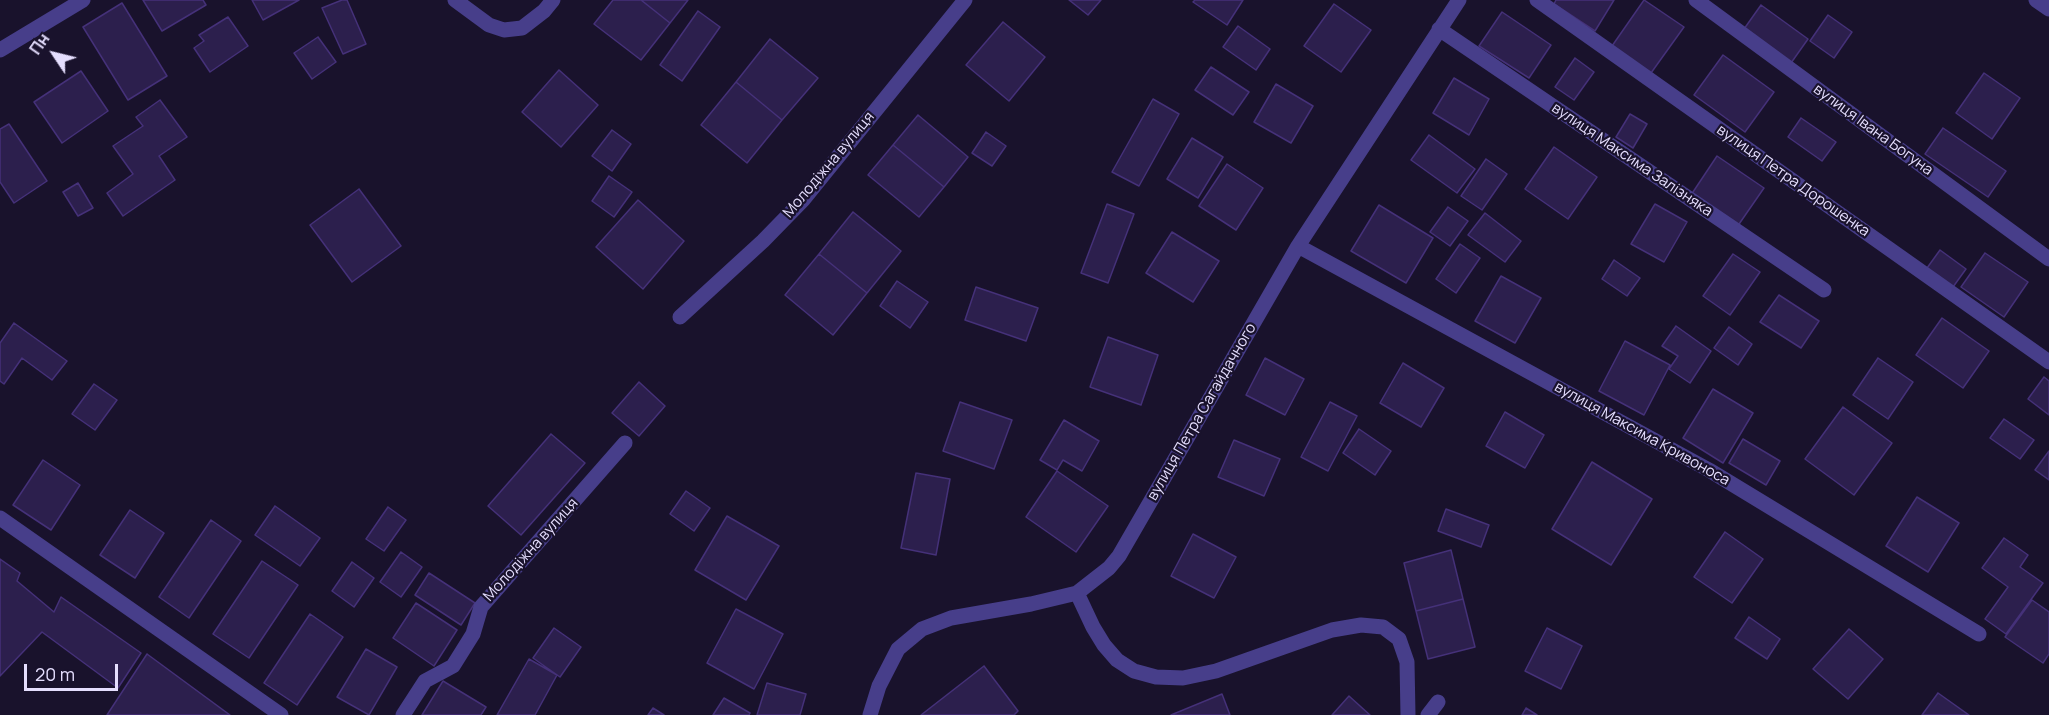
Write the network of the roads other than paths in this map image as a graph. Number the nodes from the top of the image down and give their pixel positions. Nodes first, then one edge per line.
1 (83, 0) edge
2 (454, 0) edge
3 (553, 0) edge
4 (965, 0) edge
5 (1459, 0) edge
6 (1537, 0) edge
7 (1696, 0) edge
8 (2036, 0) edge
9 (2049, 9) edge
10 (1439, 29) junction
11 (0, 50) edge
12 (1298, 246) junction
13 (2049, 259) edge
14 (1824, 290) dead end
15 (680, 317) dead end
16 (2049, 362) edge
17 (625, 443) dead end
18 (0, 518) edge
19 (1077, 593) junction
20 (1979, 634) dead end
21 (1438, 702) dead end
22 (280, 715) edge
23 (403, 715) edge
24 (870, 715) edge
25 (1408, 715) edge
26 (1428, 715) edge

1 - 11 street
2 - 3 street
4 - 15 street, Молодіжна вулиця
5 - 10 street, вулиця Петра Сагайдачного
6 - 16 street, вулиця Петра Дорошенка
7 - 13 street, вулиця Івана Богуна
8 - 9 street
10 - 12 street, вулиця Петра Сагайдачного
10 - 14 street, вулиця Максима Залізняка
12 - 19 street, вулиця Петра Сагайдачного
12 - 20 street, вулиця Максима Кривоноса
17 - 23 street, Молодіжна вулиця
18 - 22 street
19 - 24 street, вулиця Петра Сагайдачного
19 - 25 street
21 - 26 street

